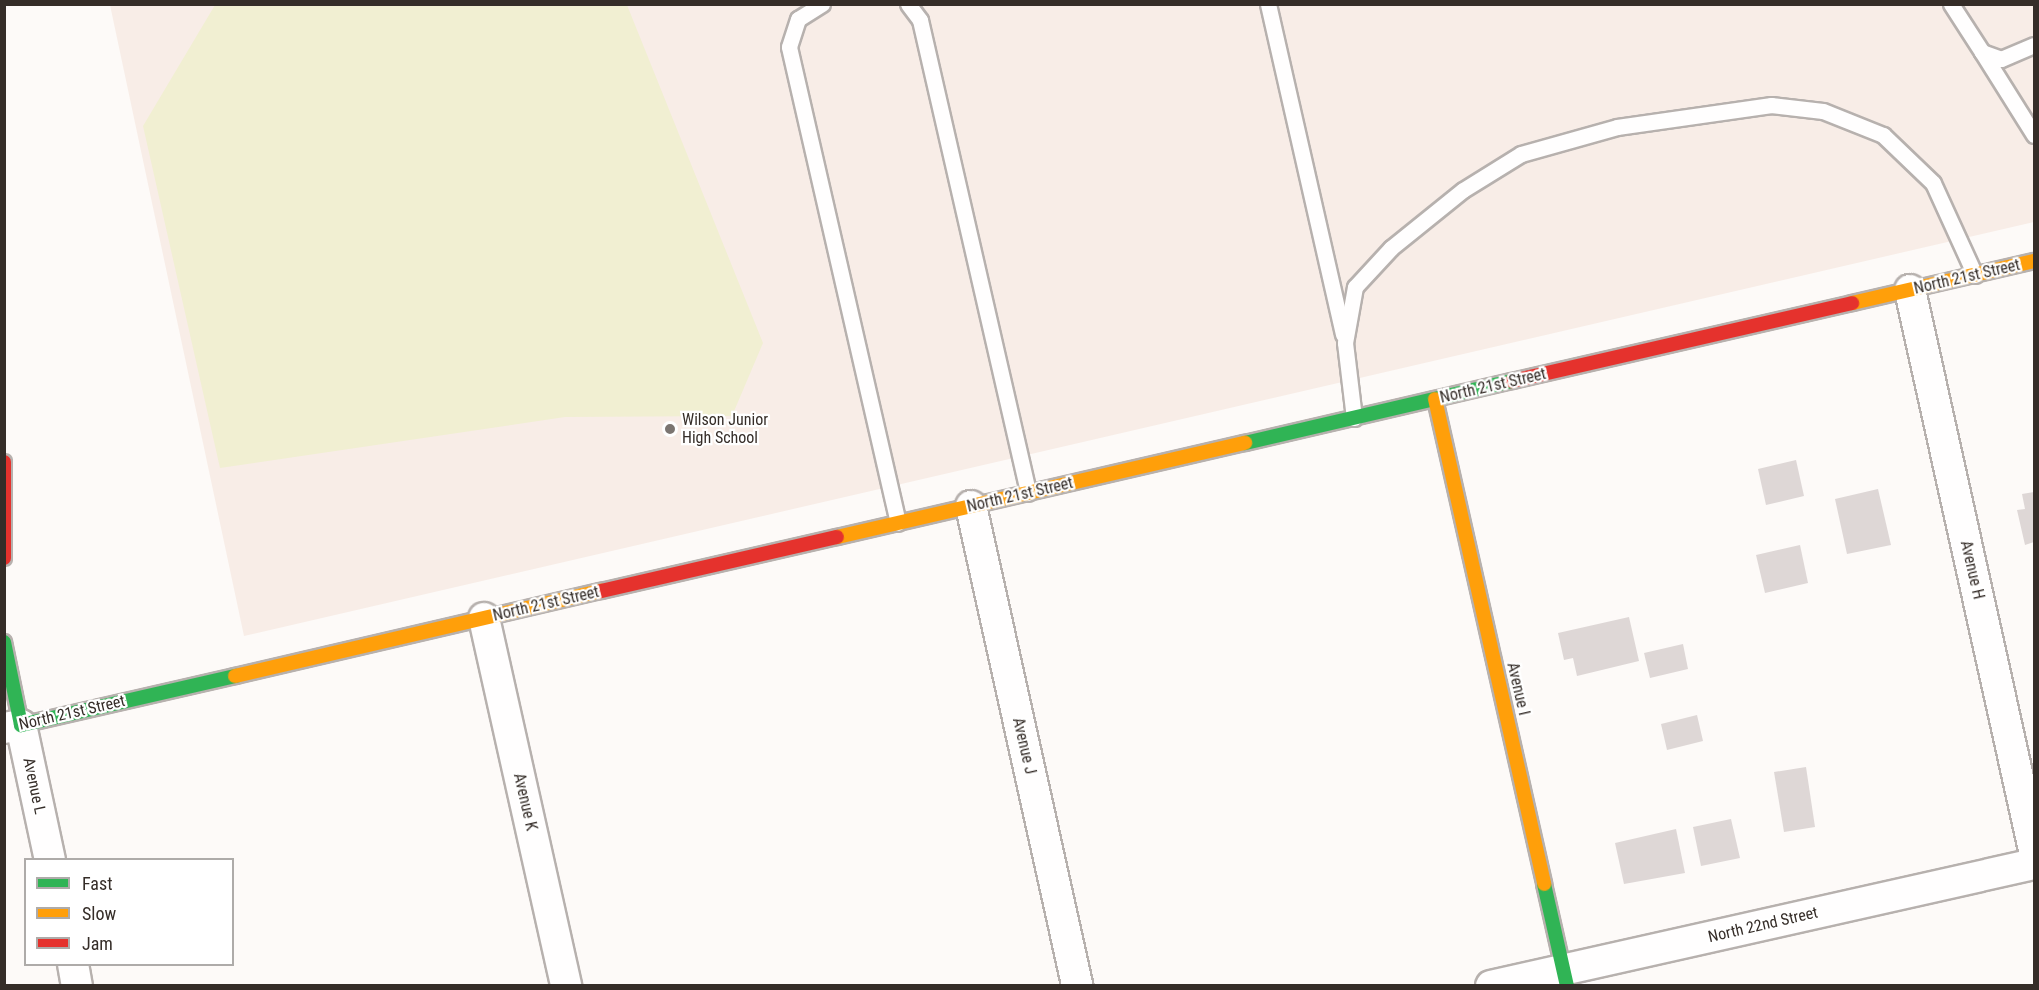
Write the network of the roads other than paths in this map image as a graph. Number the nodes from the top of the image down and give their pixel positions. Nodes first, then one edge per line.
1 (822, 4) edge
2 (908, 4) edge
3 (1268, 4) edge
4 (1951, 4) edge
5 (2034, 45) edge
6 (1982, 52) junction
7 (2034, 135) edge
8 (2034, 261) edge
9 (1975, 275) junction
10 (1910, 290) junction
11 (1345, 343) junction
12 (1436, 399) junction
13 (1354, 418) junction
14 (4, 462) edge
15 (1029, 493) junction
16 (971, 506) junction
17 (898, 523) junction
18 (4, 558) edge
19 (483, 618) junction
20 (4, 642) edge
21 (13, 727) edge
22 (2034, 849) edge
23 (49, 858) edge
24 (2034, 864) edge
25 (73, 966) edge
26 (1566, 977) edge
27 (78, 986) edge
28 (566, 986) edge
29 (1077, 986) edge
30 (1491, 986) edge

1 - 17 lane
2 - 15 lane
3 - 11 lane
4 - 6 lane
5 - 6 lane
6 - 7 lane
8 - 9 street, North 21st Street
9 - 10 street, North 21st Street
9 - 11 lane
10 - 12 street, North 21st Street
10 - 22 street, Avenue H
11 - 13 lane
12 - 13 street, North 21st Street
12 - 26 street, Avenue I
13 - 15 street, North 21st Street
14 - 18 street
15 - 16 street, North 21st Street
16 - 17 street, North 21st Street
16 - 29 street, Avenue J
17 - 19 street, North 21st Street
19 - 21 street, North 21st Street
19 - 28 street, Avenue K
20 - 21 street, Avenue L
21 - 23 street, Avenue L
24 - 26 street, North 22nd Street
25 - 27 street
26 - 30 street, North 22nd Street

